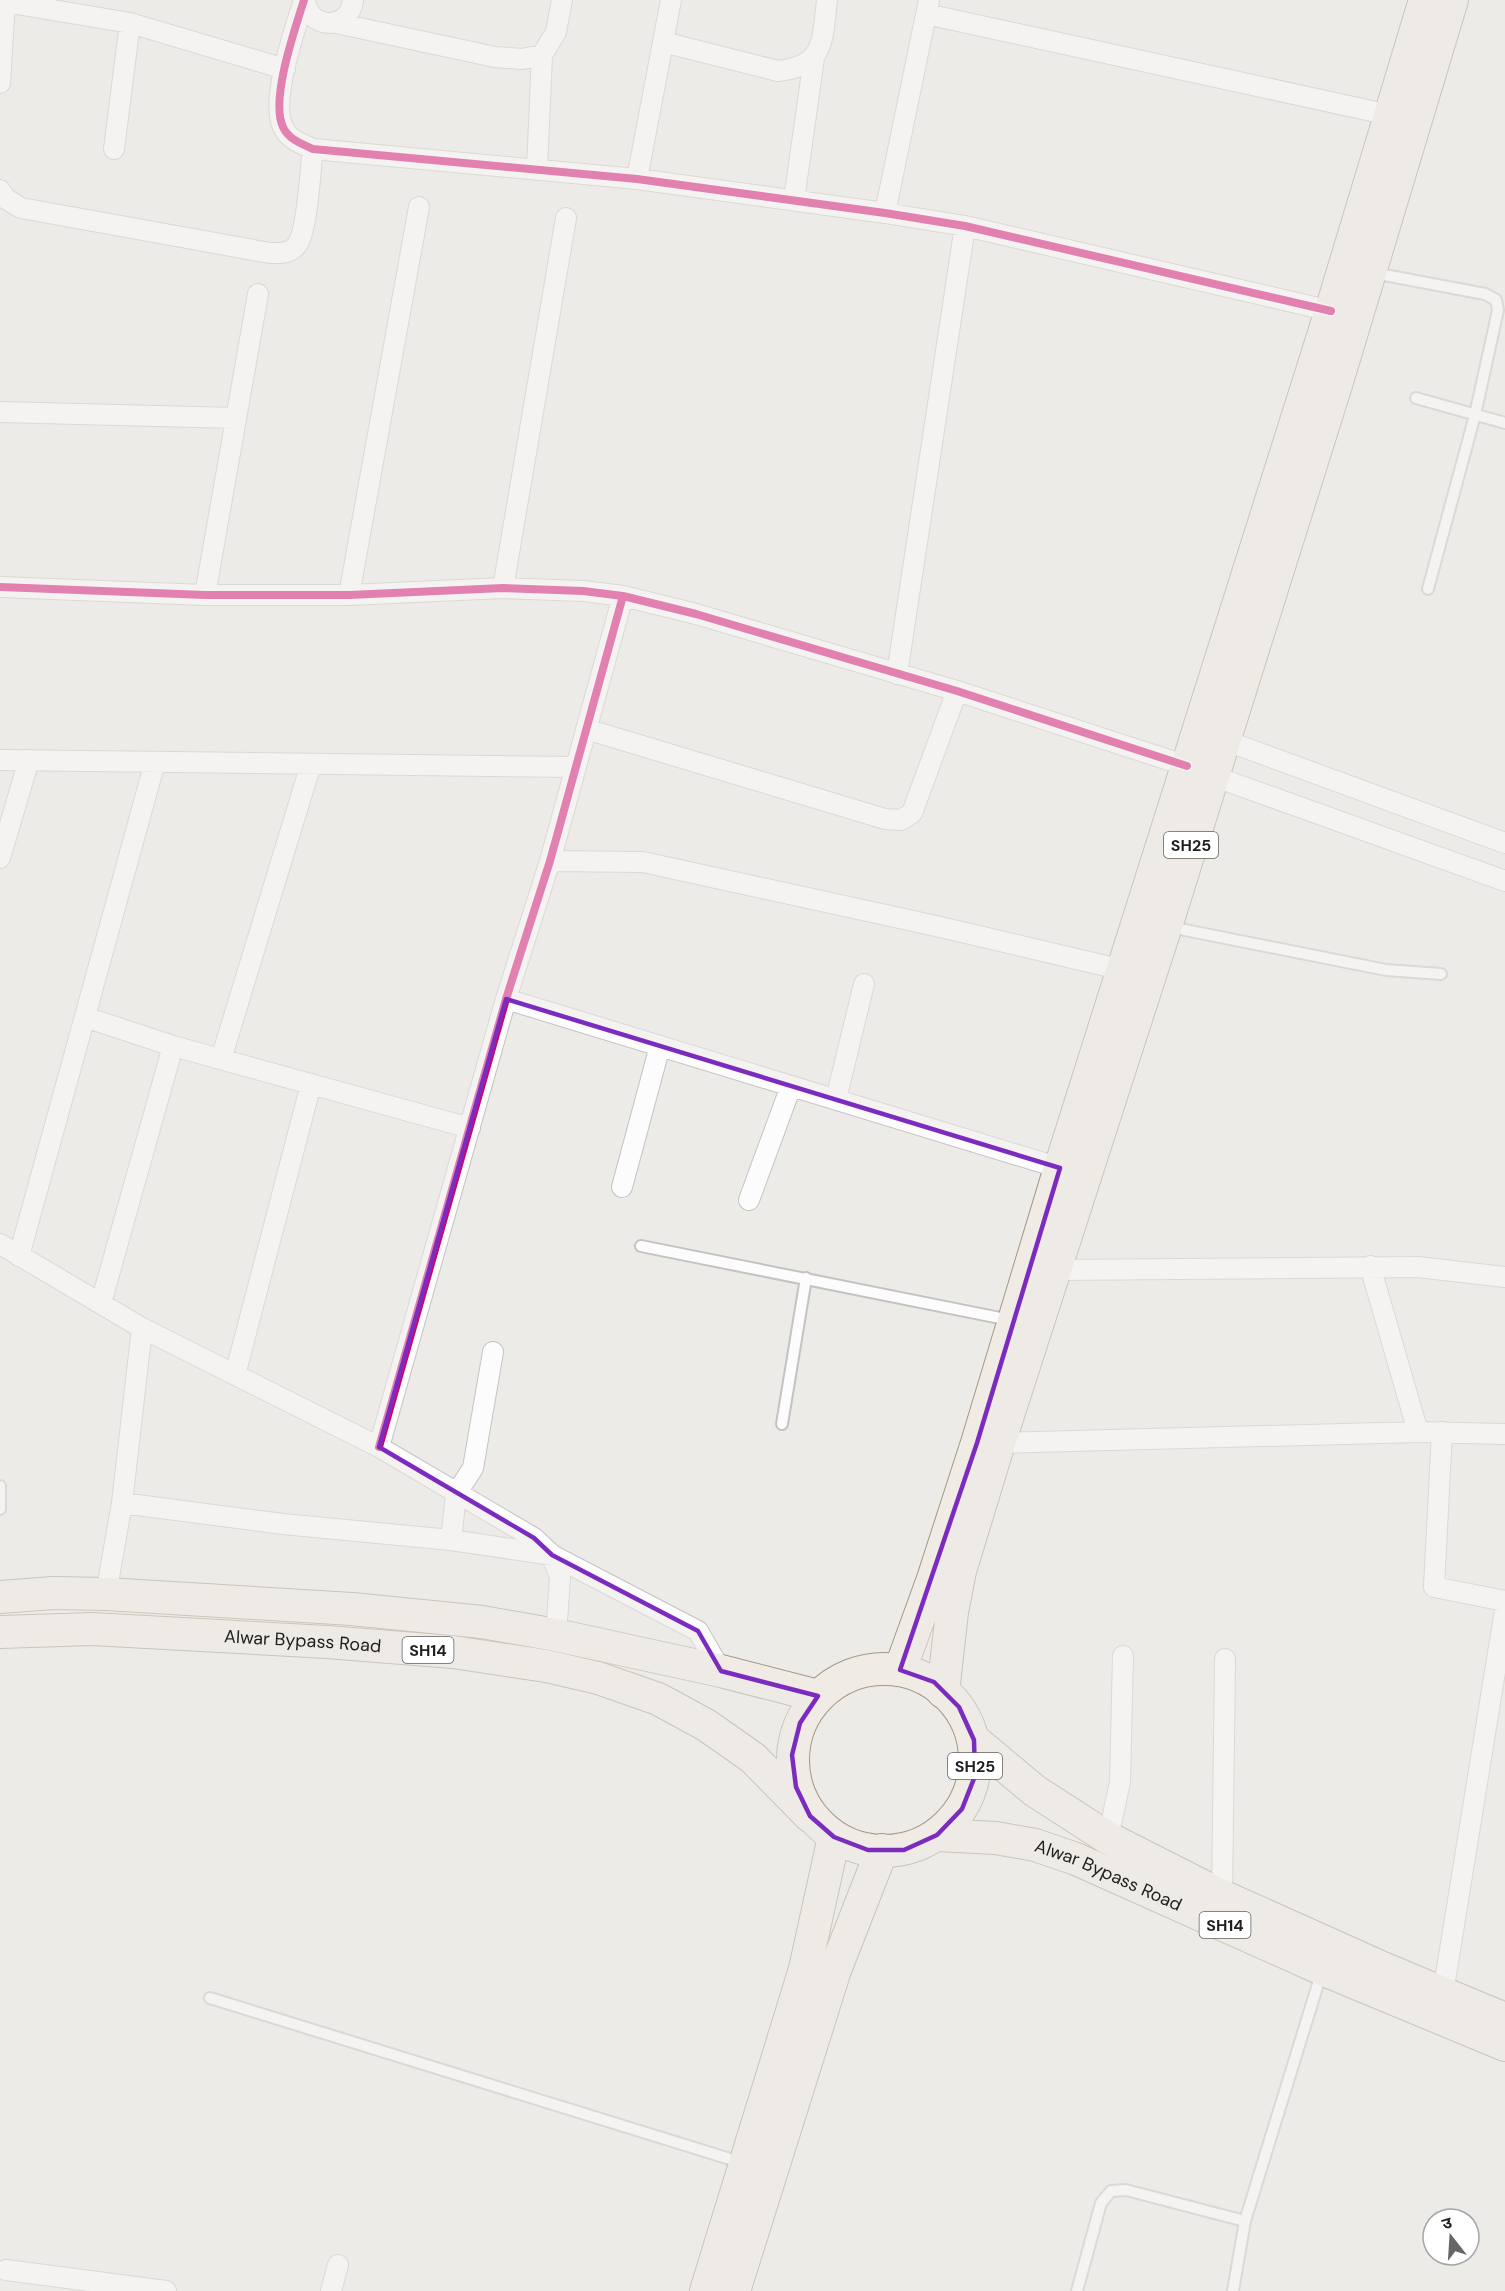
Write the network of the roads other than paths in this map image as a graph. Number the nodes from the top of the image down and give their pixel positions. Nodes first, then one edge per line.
1 (305, 0) edge
2 (352, 0) edge
3 (562, 0) edge
4 (671, 0) edge
5 (827, 0) edge
6 (1425, 0) edge
7 (1452, 0) edge
8 (5, 1) edge
9 (928, 7) edge
10 (130, 23) junction
11 (336, 23) junction
12 (663, 42) junction
13 (542, 55) junction
14 (814, 58) junction
15 (285, 69) junction
16 (0, 83) edge
17 (1390, 115) junction
18 (114, 149) dead end
19 (312, 149) junction
20 (537, 169) junction
21 (637, 179) junction
22 (0, 190) edge
23 (794, 200) junction
24 (419, 207) dead end
25 (885, 213) junction
26 (566, 218) dead end
27 (965, 226) junction
28 (1371, 272) junction
29 (258, 294) dead end
30 (1332, 311) junction
31 (1416, 398) dead end
32 (0, 412) edge
33 (1475, 415) junction
34 (236, 418) junction
35 (1505, 423) edge
36 (0, 587) edge
37 (503, 588) junction
38 (1428, 589) dead end
39 (205, 595) junction
40 (349, 595) junction
41 (623, 596) junction
42 (897, 674) junction
43 (957, 691) junction
44 (586, 729) junction
45 (1224, 740) junction
46 (0, 760) edge
47 (29, 760) junction
48 (155, 762) junction
49 (311, 764) junction
50 (575, 767) junction
51 (1200, 771) junction
52 (1505, 843) edge
53 (0, 858) edge
54 (550, 861) junction
55 (1505, 882) edge
56 (1166, 926) junction
57 (1123, 970) junction
58 (1441, 974) dead end
59 (864, 984) dead end
60 (506, 999) junction
61 (85, 1017) junction
62 (173, 1046) junction
63 (660, 1046) junction
64 (220, 1059) junction
65 (311, 1084) junction
66 (791, 1086) junction
67 (836, 1099) junction
68 (470, 1128) junction
69 (1060, 1168) junction
70 (622, 1187) dead end
71 (749, 1200) dead end
72 (0, 1244) edge
73 (641, 1246) dead end
74 (19, 1256) junction
75 (1370, 1266) junction
76 (1056, 1270) junction
77 (1505, 1277) edge
78 (806, 1278) junction
79 (101, 1304) junction
80 (1014, 1321) junction
81 (142, 1328) junction
82 (493, 1352) dead end
83 (235, 1375) junction
84 (782, 1424) dead end
85 (1418, 1432) junction
86 (1442, 1432) junction
87 (1505, 1434) edge
88 (999, 1443) junction
89 (379, 1447) junction
90 (0, 1486) edge
91 (456, 1494) junction
92 (122, 1503) junction
93 (0, 1509) edge
94 (451, 1540) junction
95 (552, 1555) junction
96 (106, 1594) junction
97 (0, 1597) edge
98 (1505, 1601) edge
99 (1505, 1610) edge
100 (0, 1632) edge
101 (556, 1635) junction
102 (1123, 1656) dead end
103 (1225, 1659) dead end
104 (900, 1670) junction
105 (721, 1671) junction
106 (943, 1692) junction
107 (818, 1696) junction
108 (974, 1740) junction
109 (810, 1816) junction
110 (937, 1835) junction
111 (834, 1837) junction
112 (1108, 1838) junction
113 (882, 1850) junction
114 (1222, 1896) junction
115 (1322, 1969) junction
116 (1443, 1993) junction
117 (210, 1998) dead end
118 (1505, 2019) edge
119 (1505, 2045) edge
120 (746, 2164) junction
121 (1245, 2221) junction
122 (338, 2265) dead end
123 (6, 2270) dead end
124 (86, 2286) edge
125 (166, 2291) edge
126 (331, 2291) edge
127 (706, 2291) edge
128 (734, 2291) edge
129 (1077, 2291) edge
130 (1233, 2291) edge

1 - 11 street
1 - 15 street
2 - 11 street
3 - 13 street
4 - 12 street
5 - 14 street
6 - 17 main road, SH25
7 - 28 main road, SH25
8 - 10 street
8 - 16 street
9 - 17 street
9 - 25 street
10 - 15 street
10 - 18 street
11 - 13 street
12 - 14 street
12 - 21 street
13 - 20 street
14 - 23 street
15 - 19 street
17 - 30 main road, SH25
19 - 20 street
19 - 22 street
20 - 21 street
21 - 23 street
23 - 25 street
24 - 40 street
25 - 27 street
26 - 37 street
27 - 30 street
27 - 42 street
28 - 33 lane
28 - 45 main road, SH25
29 - 34 street
30 - 51 main road, SH25
31 - 33 lane
32 - 34 street
33 - 35 lane
33 - 38 lane
34 - 39 street
36 - 39 street
37 - 40 street
37 - 41 street
39 - 40 street
41 - 42 street
41 - 44 street
42 - 43 street
43 - 44 street
43 - 51 street
44 - 50 street
45 - 51 main road, SH25
45 - 52 street
46 - 47 street
47 - 48 street
47 - 53 street
48 - 49 street
48 - 61 street
49 - 50 street
49 - 64 street
50 - 54 street
51 - 55 street
51 - 56 main road, SH25
51 - 57 main road, SH25
54 - 57 street
54 - 60 street
56 - 58 lane
56 - 76 main road, SH25
57 - 69 main road, SH25
59 - 67 street
60 - 63 street
60 - 68 street
61 - 62 street
61 - 74 street
62 - 64 street
62 - 79 street
63 - 66 street
63 - 70 street
64 - 65 street
65 - 68 street
65 - 83 street
66 - 67 street
66 - 71 street
67 - 69 street
68 - 89 street
69 - 80 main road, SH25
72 - 74 street
73 - 78 lane
74 - 79 street
75 - 76 street
75 - 77 street
75 - 85 street
76 - 88 main road, SH25
78 - 80 lane
78 - 84 lane
79 - 81 street
80 - 104 main road, SH25
81 - 83 street
81 - 92 street
82 - 91 street
83 - 89 street
85 - 86 street
85 - 88 street
86 - 87 street
86 - 98 street
88 - 106 main road, SH25
89 - 91 street
90 - 93 lane
91 - 94 street
91 - 95 street
92 - 94 street
92 - 96 street
94 - 95 street
95 - 101 street
95 - 105 street
96 - 97 main road, Alwar Bypass Road / SH14
96 - 101 main road, Alwar Bypass Road / SH14
99 - 116 street
100 - 109 main road, Alwar Bypass Road / SH14
101 - 105 main road, Alwar Bypass Road / SH14
102 - 112 street
103 - 114 street
104 - 106 main road, SH25
104 - 107 main road, SH25
105 - 107 main road, Alwar Bypass Road / SH14
106 - 108 main road, SH25
107 - 109 main road, SH25
108 - 110 main road, SH25
108 - 112 main road, Alwar Bypass Road / SH14
109 - 111 main road, SH25
110 - 113 main road, SH25
110 - 115 main road, Alwar Bypass Road / SH14
111 - 113 main road, SH25
111 - 120 main road
112 - 114 main road, Alwar Bypass Road / SH14
113 - 128 main road
114 - 116 main road, Alwar Bypass Road / SH14
115 - 119 main road, Alwar Bypass Road / SH14
115 - 121 lane
116 - 118 main road, Alwar Bypass Road / SH14
117 - 120 lane
120 - 127 main road
121 - 129 lane
121 - 130 lane
122 - 126 street
123 - 124 street
124 - 125 street

